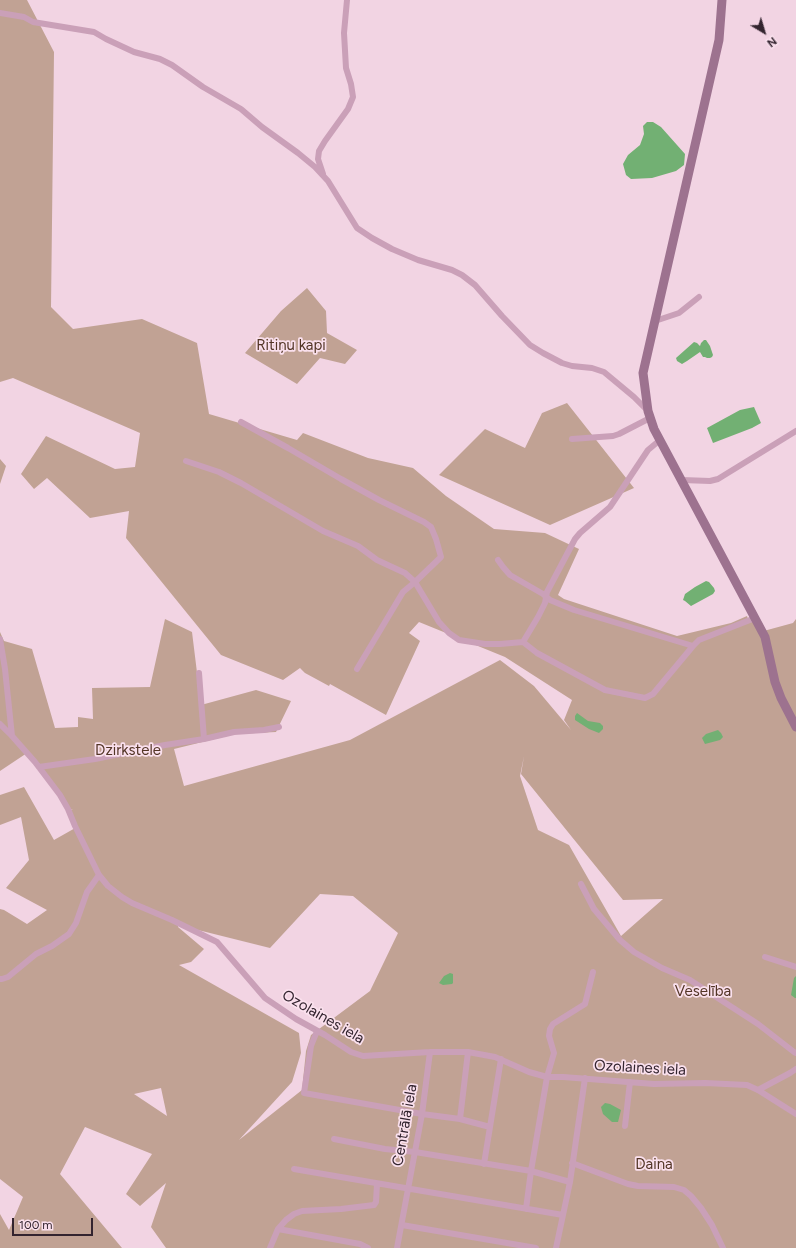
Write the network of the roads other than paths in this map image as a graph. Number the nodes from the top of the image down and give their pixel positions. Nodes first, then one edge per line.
1 (347, 0) edge
2 (722, 0) edge
3 (0, 13) edge
4 (323, 176) junction
5 (699, 297) dead end
6 (655, 321) junction
7 (645, 391) junction
8 (634, 397) junction
9 (649, 415) junction
10 (241, 422) dead end
11 (796, 431) edge
12 (572, 439) dead end
13 (660, 440) junction
14 (186, 461) dead end
15 (682, 480) junction
16 (498, 560) dead end
17 (415, 582) junction
18 (547, 597) junction
19 (755, 618) junction
20 (0, 639) edge
21 (523, 642) junction
22 (693, 646) junction
23 (357, 669) dead end
24 (199, 673) dead end
25 (0, 724) edge
26 (279, 727) dead end
27 (796, 727) edge
28 (12, 736) junction
29 (204, 739) junction
30 (39, 767) junction
31 (99, 875) junction
32 (581, 884) dead end
33 (765, 957) dead end
34 (796, 967) edge
35 (593, 972) dead end
36 (0, 978) edge
37 (317, 1031) junction
38 (430, 1052) junction
39 (468, 1052) junction
40 (796, 1053) edge
41 (501, 1059) junction
42 (796, 1069) edge
43 (547, 1077) junction
44 (585, 1078) junction
45 (630, 1082) junction
46 (758, 1090) junction
47 (422, 1114) junction
48 (796, 1114) edge
49 (460, 1119) junction
50 (626, 1126) dead end
51 (490, 1127) junction
52 (334, 1138) dead end
53 (415, 1152) junction
54 (572, 1163) junction
55 (484, 1164) junction
56 (294, 1170) dead end
57 (531, 1171) junction
58 (570, 1182) junction
59 (377, 1184) junction
60 (408, 1188) junction
61 (526, 1209) junction
62 (563, 1215) junction
63 (402, 1225) junction
64 (278, 1229) junction
65 (270, 1248) edge
66 (368, 1248) edge
67 (397, 1248) edge
68 (536, 1248) edge
69 (556, 1248) edge
70 (723, 1248) edge

1 - 4 street
2 - 6 street
3 - 4 street
4 - 8 street
5 - 6 street
6 - 7 street
7 - 8 street
7 - 9 street
8 - 9 street
9 - 12 street
9 - 13 street
10 - 17 street
11 - 15 street
13 - 15 street
13 - 18 street
14 - 17 street
15 - 19 street
16 - 18 street
17 - 21 street
17 - 23 street
18 - 21 street
18 - 22 street
19 - 22 street
19 - 27 street
20 - 28 street
21 - 22 street
24 - 29 street
25 - 28 street, Ozolaines iela
26 - 29 street
28 - 30 street, Ozolaines iela
29 - 30 street
30 - 31 street, Ozolaines iela
31 - 36 street
31 - 37 street, Ozolaines iela
32 - 40 street
33 - 34 street
35 - 43 street
37 - 38 street, Ozolaines iela
37 - 47 street
38 - 39 street, Ozolaines iela
38 - 47 street, Centrālā iela
39 - 41 street, Ozolaines iela
39 - 49 street
41 - 43 street, Ozolaines iela
41 - 51 street
42 - 46 street
43 - 44 street, Ozolaines iela
43 - 57 street
44 - 45 street, Ozolaines iela
44 - 54 street
45 - 46 street, Ozolaines iela
45 - 50 street
46 - 48 street, Ozolaines iela
47 - 49 street
47 - 53 street, Centrālā iela
49 - 51 street
51 - 55 street
52 - 53 street
53 - 55 street
53 - 60 street, Centrālā iela
54 - 58 street
54 - 70 street
55 - 57 street
56 - 59 street
57 - 58 street
57 - 61 street
58 - 62 street
59 - 60 street
59 - 64 street
60 - 61 street
60 - 63 street, Centrālā iela
61 - 62 street
62 - 69 street
63 - 67 street, Centrālā iela
63 - 68 street
64 - 65 street
64 - 66 street

